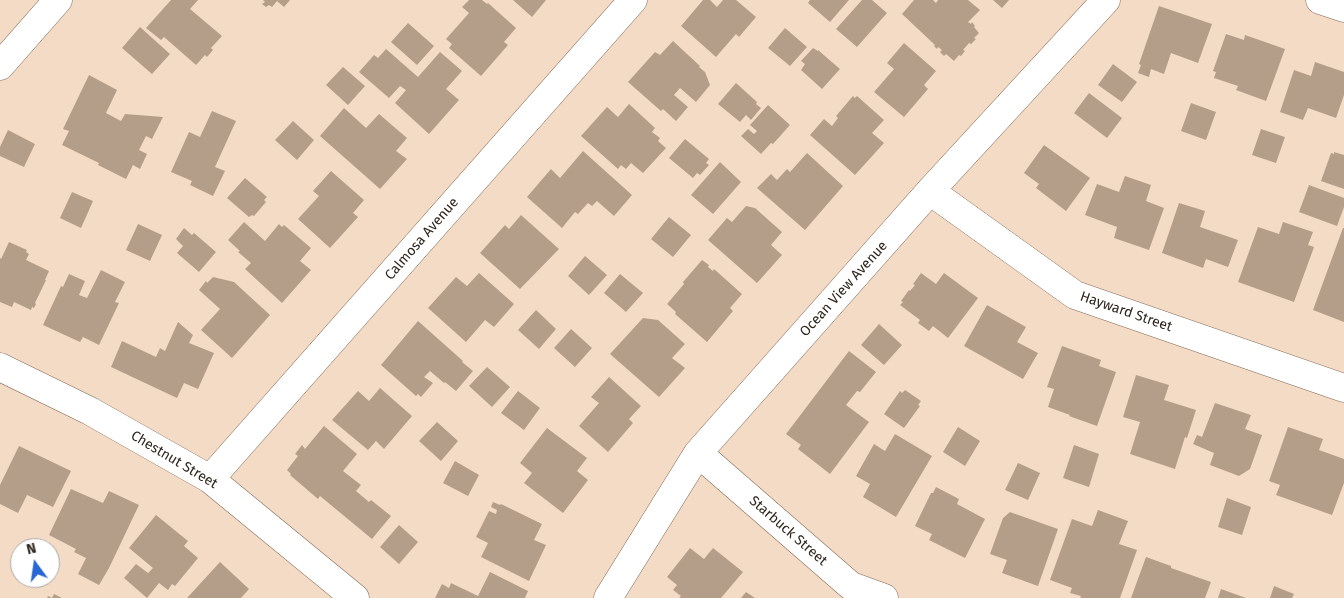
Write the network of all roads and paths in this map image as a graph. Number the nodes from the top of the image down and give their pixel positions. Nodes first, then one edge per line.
1 (58, 0) edge
2 (633, 0) edge
3 (1106, 0) edge
4 (1320, 0) edge
5 (1344, 8) edge
6 (0, 66) edge
7 (930, 191) junction
8 (0, 367) edge
9 (1344, 388) edge
10 (698, 453) junction
11 (210, 479) junction
12 (355, 598) edge
13 (608, 598) edge
14 (884, 598) edge

1 - 6 street
2 - 11 street, Calmosa Avenue
3 - 7 street, Ocean View Avenue
4 - 5 street
7 - 9 street, Hayward Street
7 - 10 street, Ocean View Avenue
8 - 11 street, Chestnut Street
10 - 13 street, Ocean View Avenue
10 - 14 street, Starbuck Street
11 - 12 street, Chestnut Street

